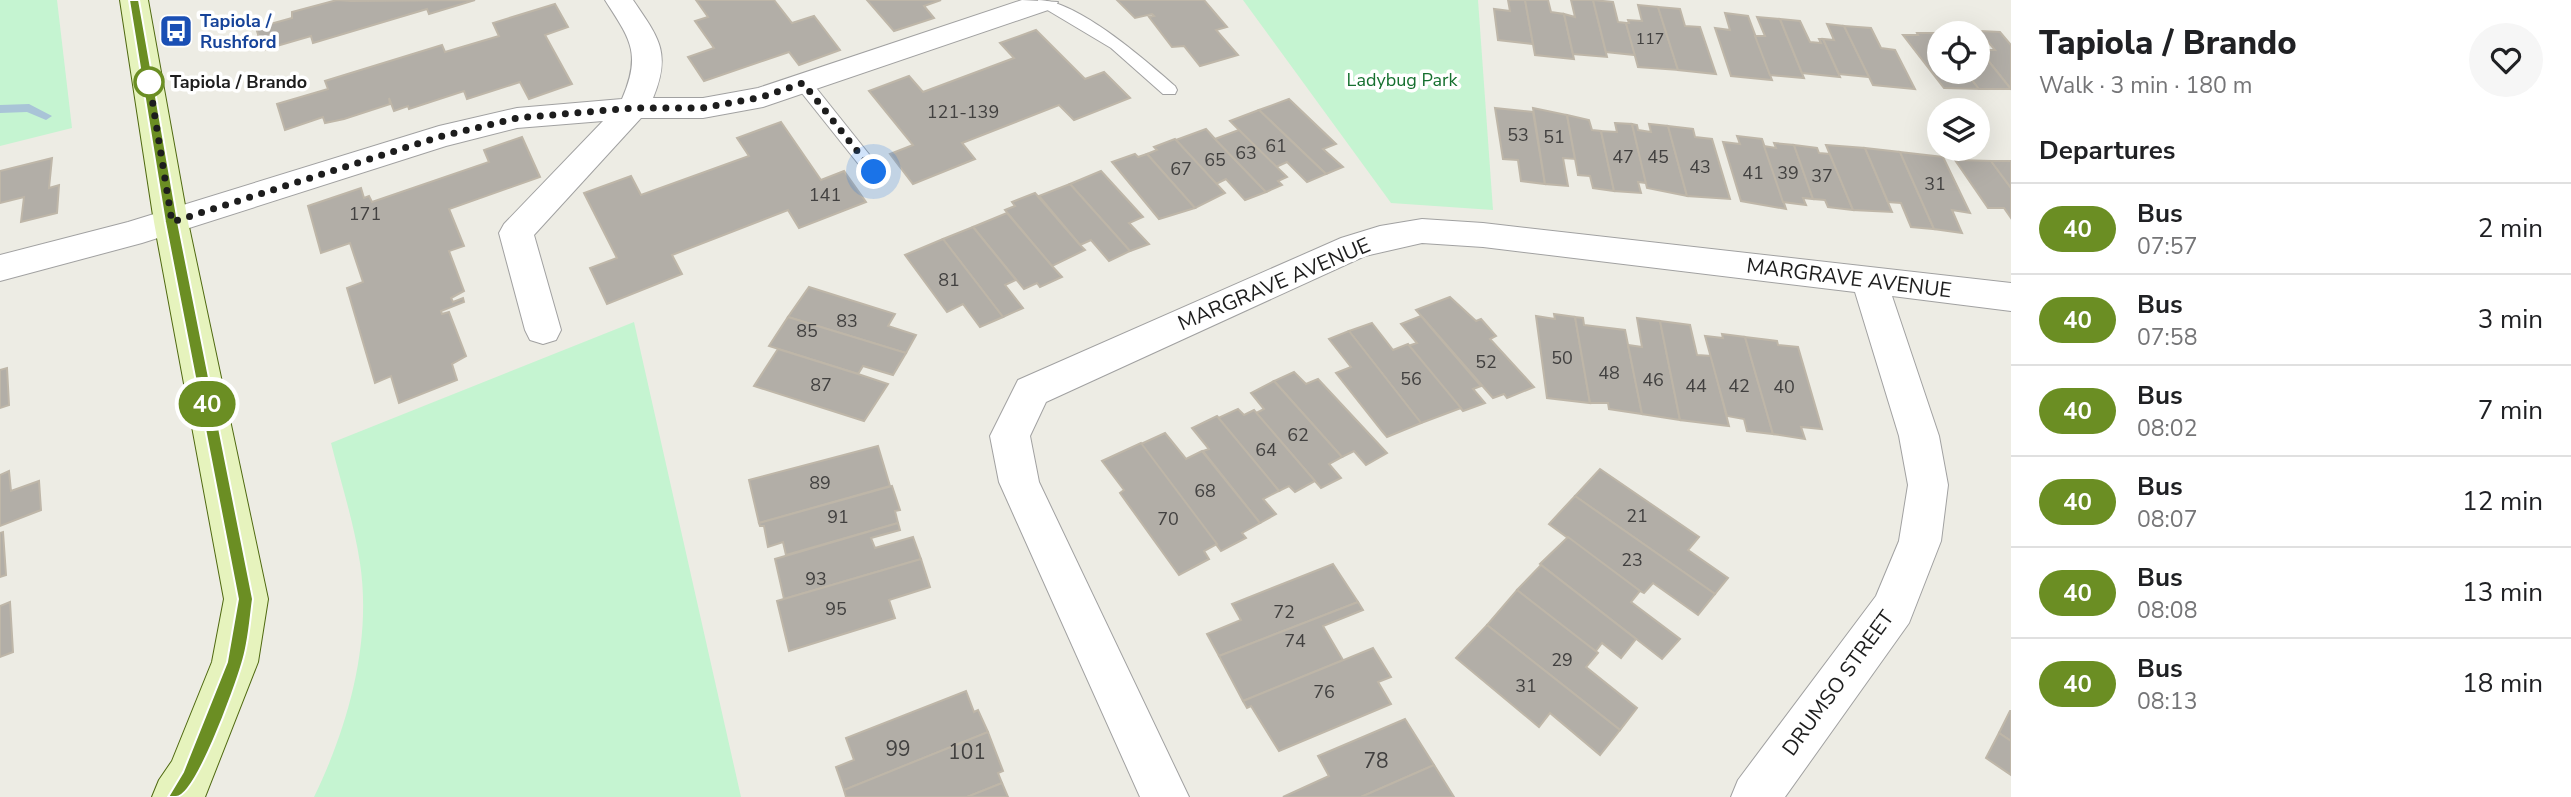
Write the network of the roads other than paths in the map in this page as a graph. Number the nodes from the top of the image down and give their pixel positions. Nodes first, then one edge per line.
1 (134, 0) edge
2 (619, 0) edge
3 (1043, 1) edge
4 (803, 83) junction
5 (1169, 90) dead end
6 (633, 108) junction
7 (874, 172) dead end
8 (172, 222) junction
9 (0, 268) edge
10 (1869, 280) junction
11 (2011, 297) edge
12 (543, 330) dead end
13 (176, 797) edge
14 (1165, 797) edge
15 (1755, 797) edge

1 - 8 street
2 - 6 street
3 - 4 street
3 - 5 lane
4 - 6 street
4 - 7 lane
6 - 8 street
6 - 12 street
8 - 9 street
8 - 13 street
10 - 11 street, MARGRAVE AVENUE
10 - 14 street, MARGRAVE AVENUE
10 - 15 street, DRUMSO STREET

